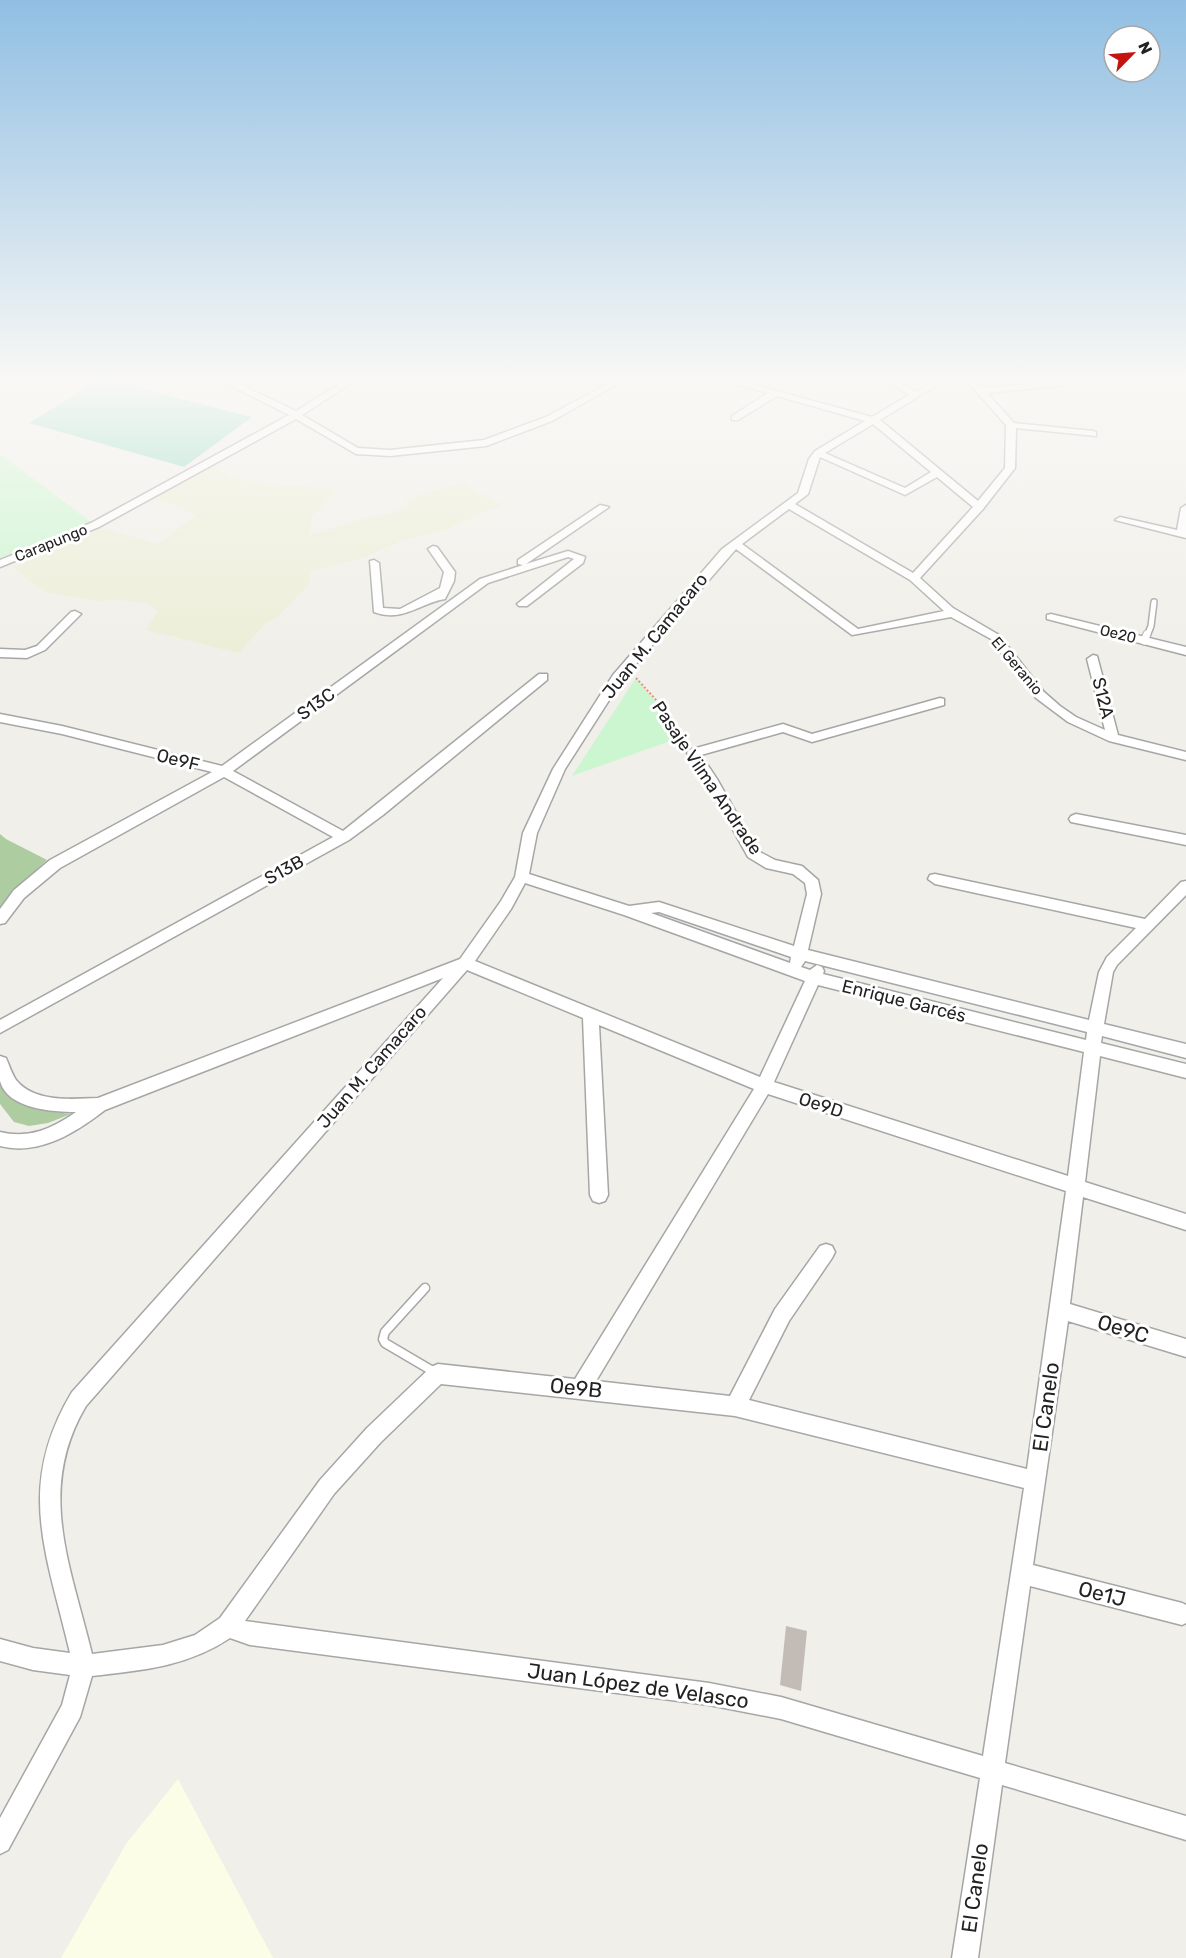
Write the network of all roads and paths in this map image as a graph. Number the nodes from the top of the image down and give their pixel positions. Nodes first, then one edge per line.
1 (194, 471) edge
2 (811, 471) edge
3 (859, 471) edge
4 (1007, 471) edge
5 (939, 472) joint
6 (789, 505) junction
7 (604, 507) dead end
8 (980, 507) junction
9 (1186, 508) edge
10 (1120, 520) dead end
11 (1183, 534) edge
12 (736, 544) junction
13 (434, 549) dead end
14 (374, 563) dead end
15 (0, 564) edge
16 (914, 578) junction
17 (484, 581) junction
18 (445, 590) junction
19 (1154, 602) dead end
20 (523, 604) dead end
21 (952, 613) junction
22 (75, 614) dead end
23 (1051, 617) dead end
24 (428, 622) junction
25 (1144, 641) junction
26 (1186, 651) edge
27 (0, 653) edge
28 (1093, 658) dead end
29 (625, 667) junction
30 (543, 677) dead end
31 (940, 702) dead end
32 (0, 718) edge
33 (1113, 738) junction
34 (693, 753) junction
35 (1186, 756) edge
36 (224, 771) junction
37 (1076, 819) dead end
38 (344, 837) junction
39 (1186, 840) edge
40 (522, 877) junction
41 (935, 879) dead end
42 (1186, 886) edge
43 (628, 912) junction
44 (0, 919) edge
45 (1147, 924) junction
46 (800, 954) junction
47 (822, 960) junction
48 (465, 963) junction
49 (795, 971) junction
50 (814, 978) junction
51 (591, 1016) junction
52 (0, 1027) edge
53 (1094, 1038) junction
54 (1186, 1052) edge
55 (0, 1063) edge
56 (1186, 1071) edge
57 (764, 1086) junction
58 (99, 1105) junction
59 (0, 1141) edge
60 (1075, 1186) junction
61 (599, 1195) dead end
62 (1186, 1222) edge
63 (826, 1251) dead end
64 (425, 1288) dead end
65 (1060, 1311) junction
66 (1186, 1348) edge
67 (438, 1374) junction
68 (581, 1388) junction
69 (735, 1406) junction
70 (1035, 1481) junction
71 (1021, 1573) junction
72 (1182, 1614) dead end
73 (228, 1626) junction
74 (0, 1650) edge
75 (84, 1666) junction
76 (991, 1770) junction
77 (1186, 1828) edge
78 (0, 1842) edge
79 (965, 1958) edge

1 - 15 street, Carapungo
2 - 6 street, Juan M. Camacaro
3 - 5 street
4 - 8 street
5 - 8 street
6 - 12 street, Juan M. Camacaro
6 - 16 street, El Geranio
7 - 17 street
8 - 16 street
9 - 11 street
10 - 11 street
12 - 21 street
12 - 29 street, Juan M. Camacaro
13 - 18 street
14 - 18 street
16 - 21 street, El Geranio
17 - 20 street, S13C
17 - 24 street, S13C
18 - 24 street
19 - 25 lane
21 - 33 street, El Geranio
22 - 27 street
23 - 25 street, Oe20
24 - 36 street, S13C
25 - 26 street, Oe20
28 - 33 street, S12A
29 - 34 path, Pasaje Vilma Andrade
29 - 40 street, Juan M. Camacaro
30 - 38 street, S13B
31 - 34 street
32 - 36 street, Oe9F
33 - 35 street, El Geranio
34 - 46 street, Pasaje Vilma Andrade
36 - 38 street, Oe9F
36 - 44 street, S13C
37 - 39 street
38 - 52 street, S13B
40 - 43 street, Enrique Garcés
40 - 48 street, Juan M. Camacaro
41 - 45 street
42 - 45 street, El Canelo
43 - 46 street, Enrique Garcés
43 - 49 street, Enrique Garcés
45 - 53 street, El Canelo
46 - 47 street, Enrique Garcés
46 - 49 street, Pasaje Vilma Andrade
47 - 50 street
47 - 53 street, Enrique Garcés
48 - 51 street, Oe9D
48 - 58 street
48 - 75 street, Juan M. Camacaro
49 - 50 street, Enrique Garcés
50 - 53 street, Enrique Garcés
50 - 57 street
51 - 57 street, Oe9D
51 - 61 street
53 - 54 street, Enrique Garcés
53 - 56 street, Enrique Garcés
53 - 60 street, El Canelo
55 - 58 street
57 - 60 street, Oe9D
57 - 68 street
58 - 59 street
60 - 62 street, Oe9D
60 - 65 street, El Canelo
63 - 69 street
64 - 67 lane
65 - 66 street, Oe9C
65 - 70 street, El Canelo
67 - 68 street, Oe9B
67 - 73 street
68 - 69 street, Oe9B
69 - 70 street, Oe9B
70 - 71 street, El Canelo
71 - 72 street, Oe1J
71 - 76 street, El Canelo
73 - 75 street
73 - 76 street, Juan López de Velasco
74 - 75 street
75 - 78 street, Juan M. Camacaro
76 - 77 street, Juan López de Velasco
76 - 79 street, El Canelo

